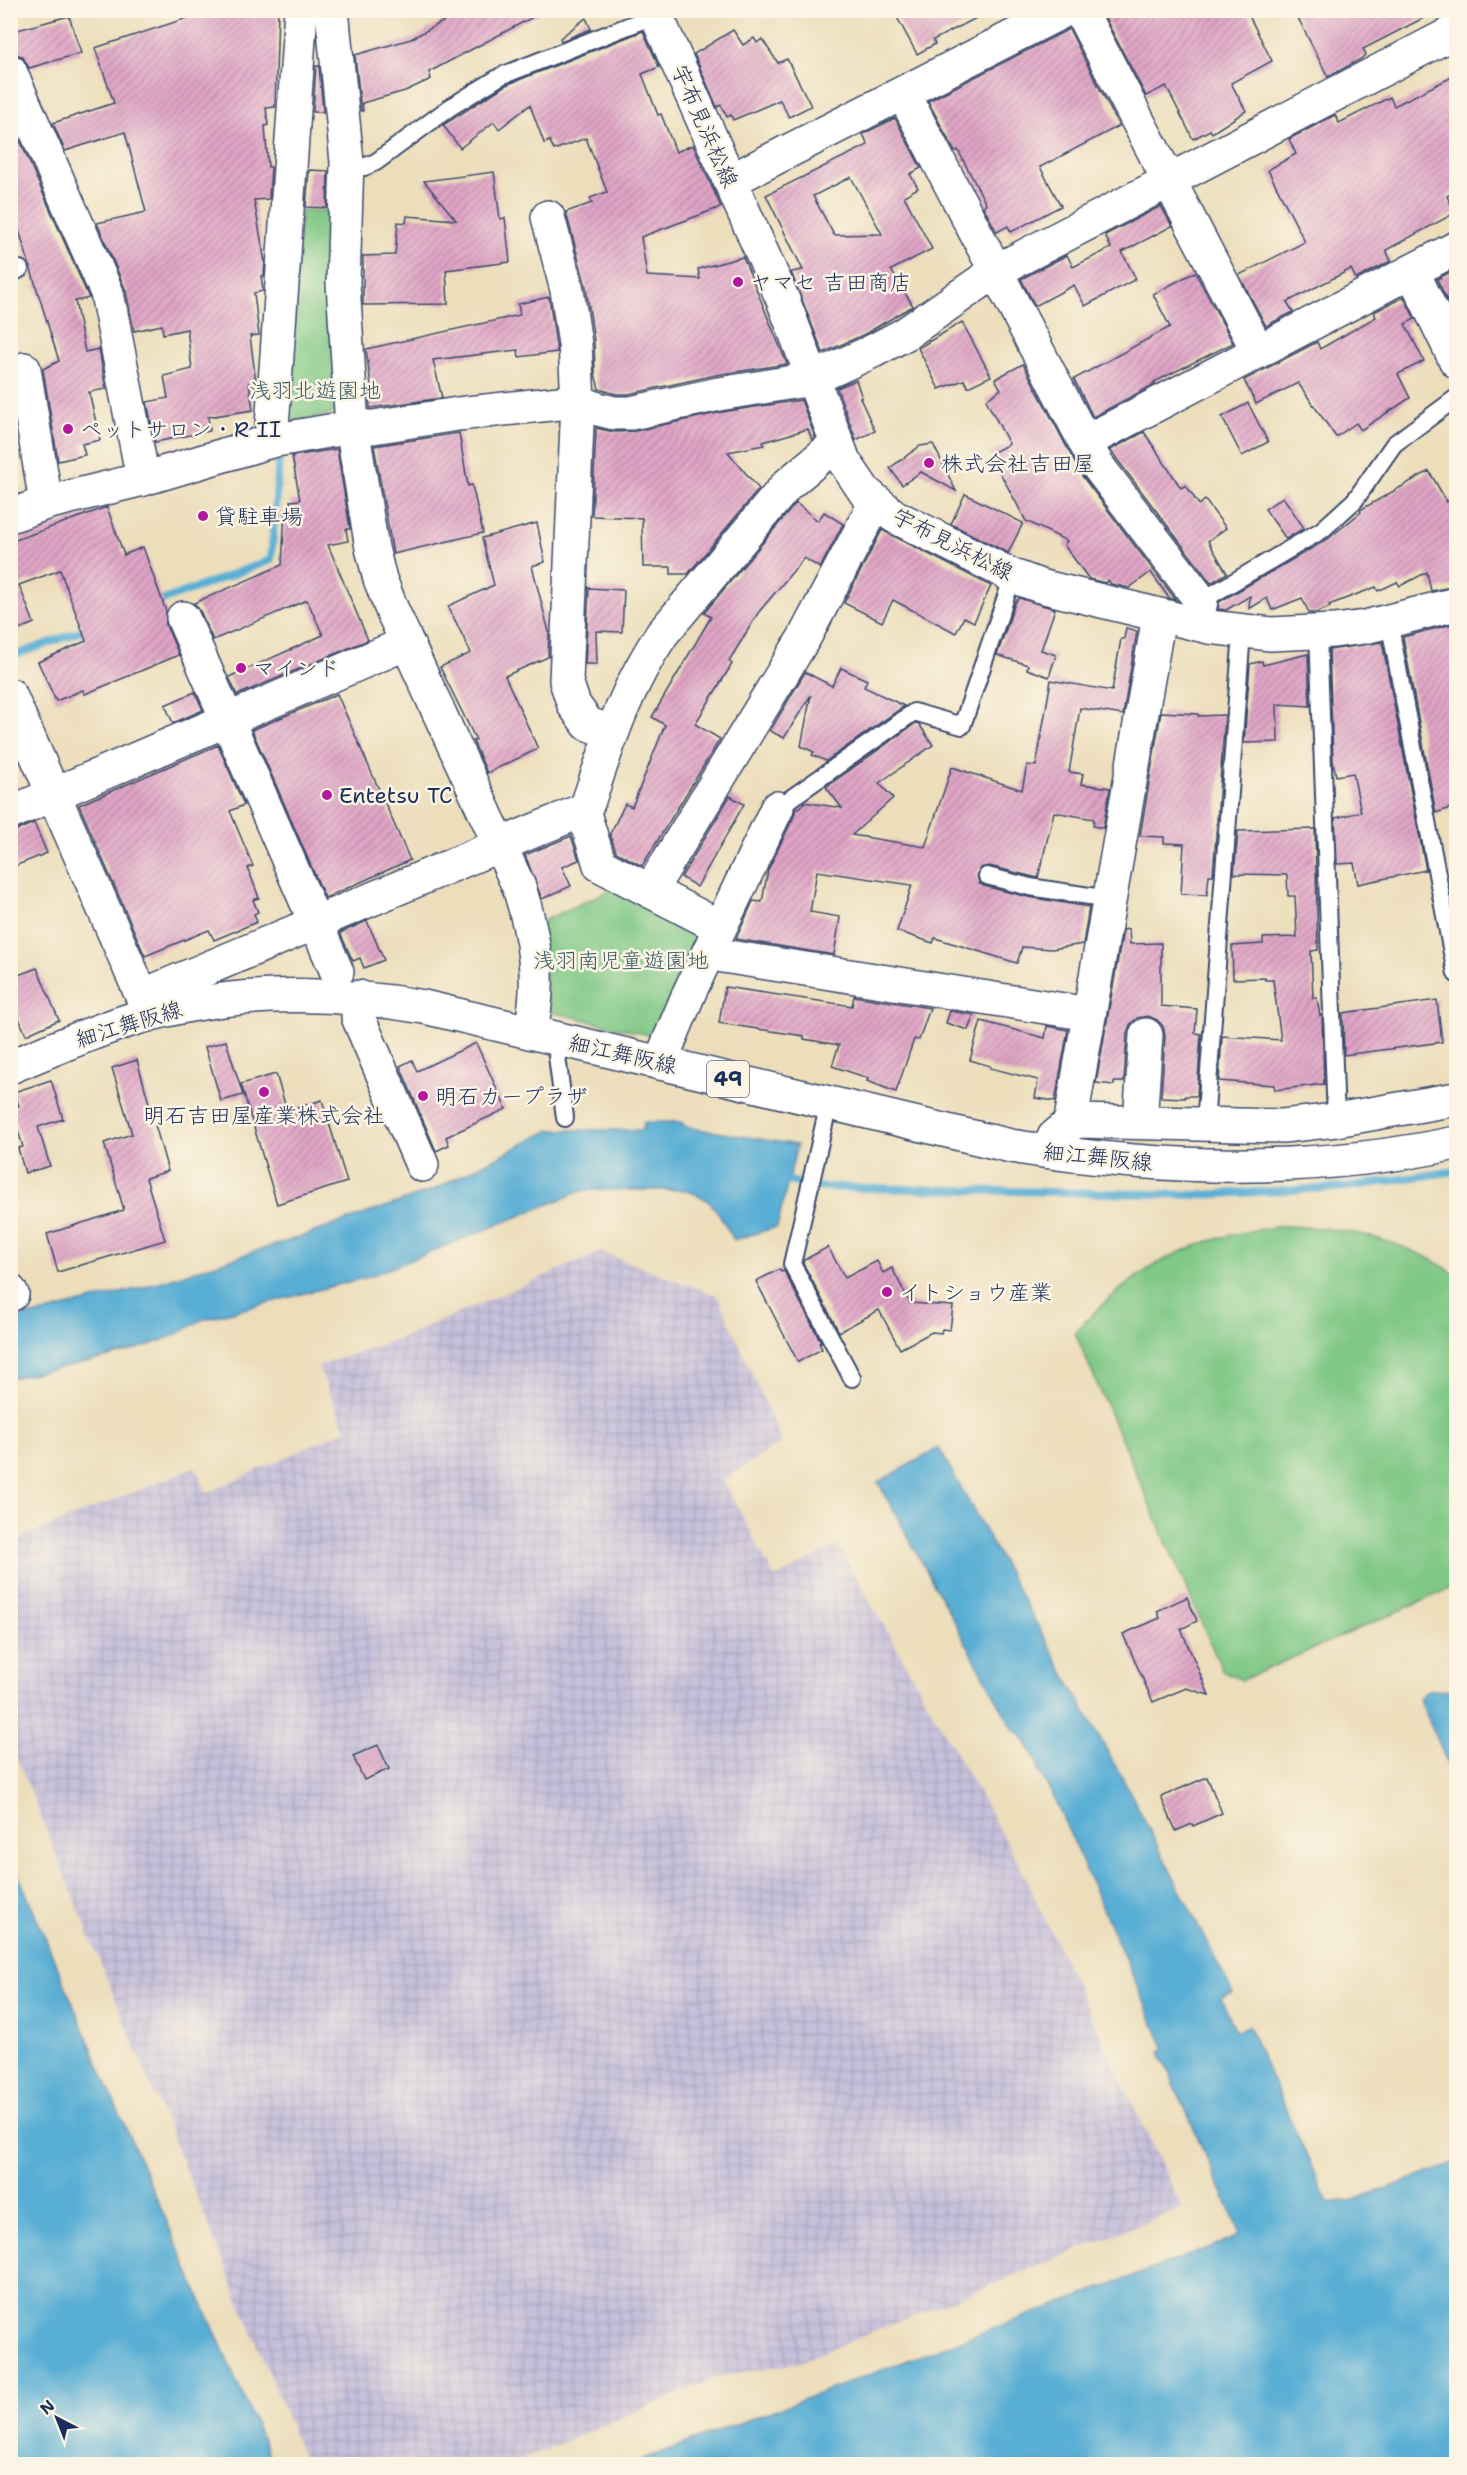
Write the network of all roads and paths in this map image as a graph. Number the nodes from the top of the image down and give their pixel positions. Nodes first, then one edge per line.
1 (301, 10) edge
2 (332, 10) edge
3 (1065, 10) edge
4 (1080, 10) edge
5 (655, 13) edge
6 (1456, 31) edge
7 (10, 71) edge
8 (903, 93) junction
9 (23, 132) edge
10 (347, 168) junction
11 (730, 181) junction
12 (1169, 181) junction
13 (548, 218) dead end
14 (1456, 248) edge
15 (996, 271) junction
16 (1412, 271) junction
17 (1258, 351) junction
18 (1456, 361) edge
19 (24, 369) dead end
20 (812, 379) junction
21 (1456, 398) edge
22 (578, 401) junction
23 (352, 427) junction
24 (271, 441) junction
25 (1085, 442) junction
26 (838, 448) junction
27 (143, 479) junction
28 (46, 503) junction
29 (879, 505) junction
30 (10, 516) edge
31 (1013, 576) junction
32 (1456, 604) edge
33 (1199, 613) junction
34 (1159, 616) junction
35 (183, 618) dead end
36 (1389, 621) junction
37 (1242, 632) junction
38 (1318, 632) junction
39 (407, 643) junction
40 (10, 695) edge
41 (227, 720) junction
42 (612, 732) junction
43 (54, 794) junction
44 (777, 808) joint
45 (583, 810) junction
46 (10, 813) edge
47 (500, 847) junction
48 (987, 876) dead end
49 (650, 891) junction
50 (1109, 898) junction
51 (316, 923) junction
52 (715, 939) junction
53 (337, 972) dead end
54 (1456, 974) edge
55 (359, 997) junction
56 (145, 1006) junction
57 (1089, 1014) junction
58 (1146, 1035) dead end
59 (546, 1036) junction
60 (660, 1063) junction
61 (10, 1067) edge
62 (1456, 1099) edge
63 (829, 1103) junction
64 (565, 1118) dead end
65 (1336, 1120) junction
66 (1140, 1122) junction
67 (1070, 1125) junction
68 (1204, 1125) junction
69 (1456, 1143) edge
70 (1048, 1152) junction
71 (422, 1165) dead end
72 (852, 1378) dead end

1 - 24 street
2 - 10 street
3 - 8 street
4 - 12 street
5 - 10 lane
5 - 11 street, 宇布見浜松線
6 - 12 street
7 - 9 street
8 - 11 street
8 - 15 street
9 - 27 street
10 - 23 street
11 - 20 street, 宇布見浜松線
12 - 15 street
12 - 17 street
13 - 22 street
14 - 16 street
15 - 20 street
15 - 25 street
16 - 17 street
16 - 18 street
17 - 25 street
19 - 28 street
20 - 22 street
20 - 26 street, 宇布見浜松線
21 - 33 lane
22 - 23 street
22 - 42 street
23 - 24 street
23 - 39 street
24 - 27 street
25 - 33 street
26 - 29 street, 宇布見浜松線
26 - 42 street
27 - 28 street
28 - 30 street
29 - 31 street, 宇布見浜松線
29 - 49 street
31 - 34 street, 宇布見浜松線
31 - 44 lane
32 - 36 street, 宇布見浜松線
33 - 34 street, 宇布見浜松線
33 - 37 street, 宇布見浜松線
34 - 50 street
35 - 41 street
36 - 38 street, 宇布見浜松線
36 - 54 lane
37 - 38 street, 宇布見浜松線
37 - 68 lane
38 - 65 lane
39 - 41 street
39 - 47 street
40 - 43 street
41 - 43 street
41 - 51 street
42 - 45 street
43 - 46 street
43 - 56 street
44 - 52 street
45 - 47 street
45 - 49 street
47 - 51 street
47 - 59 street
48 - 50 lane
49 - 52 street
50 - 57 street
51 - 53 street
51 - 56 street
52 - 57 street
52 - 60 street
55 - 56 street, 細江舞阪線 / 49
55 - 59 street, 細江舞阪線 / 49
55 - 71 street
56 - 61 street, 細江舞阪線 / 49
57 - 67 street
58 - 66 street
59 - 60 street, 細江舞阪線 / 49
59 - 64 lane
60 - 63 street, 細江舞阪線 / 49
62 - 65 street
63 - 70 street, 細江舞阪線 / 49
63 - 72 lane
65 - 68 street
66 - 67 street
66 - 68 street
67 - 70 street
69 - 70 street, 細江舞阪線 / 49

